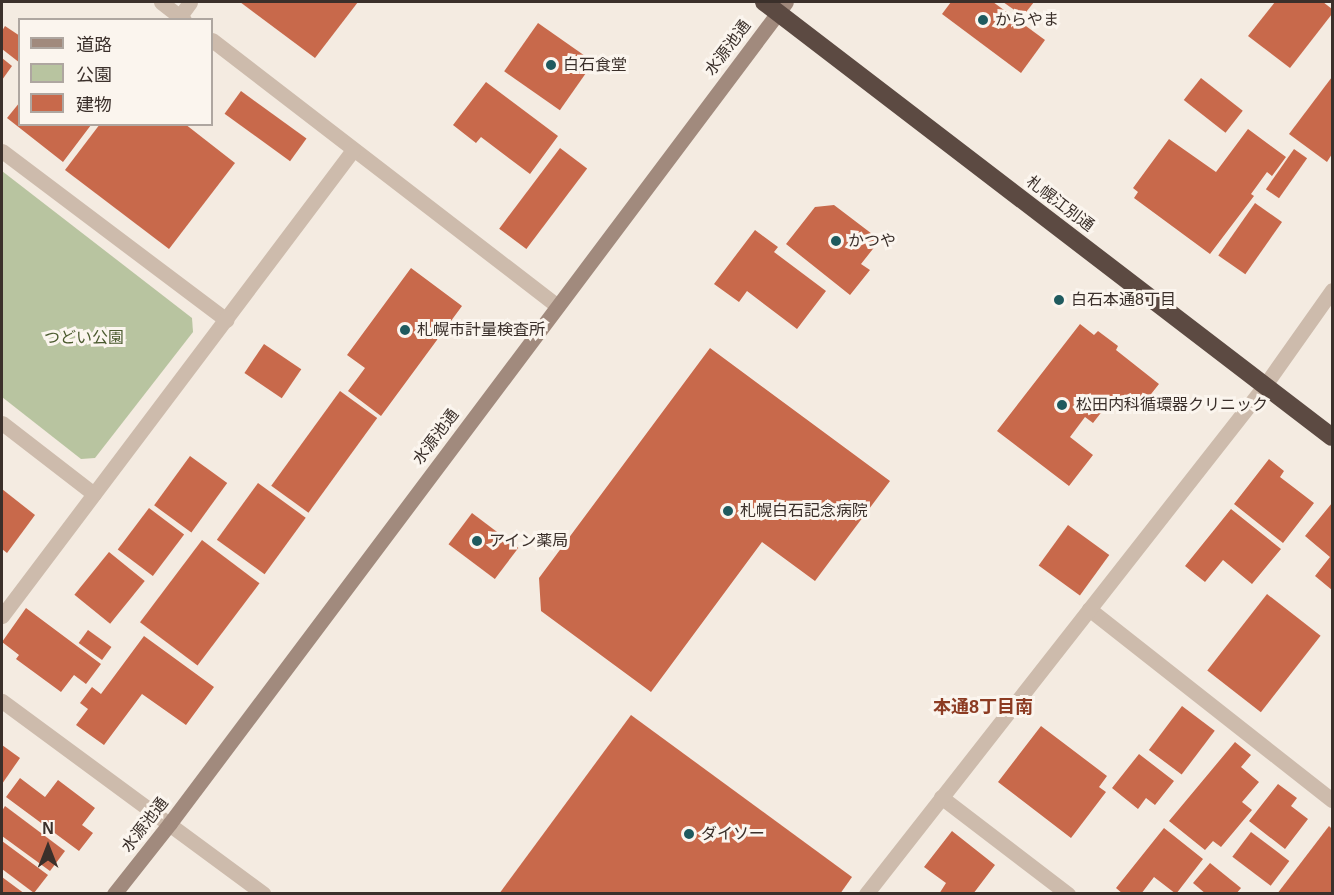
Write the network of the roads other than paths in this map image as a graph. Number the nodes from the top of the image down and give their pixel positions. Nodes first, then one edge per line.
1 (161, 2) edge
2 (190, 2) edge
3 (776, 5) edge
4 (182, 18) edge
5 (213, 41) edge
6 (353, 150) junction
7 (2, 151) edge
8 (1332, 290) edge
9 (556, 306) junction
10 (226, 320) junction
11 (1265, 385) junction
12 (2, 423) edge
13 (1332, 437) edge
14 (94, 494) junction
15 (1089, 609) junction
16 (2, 616) edge
17 (2, 701) edge
18 (941, 797) junction
19 (1332, 800) edge
20 (170, 823) junction
21 (114, 894) edge
22 (264, 894) edge
23 (866, 894) edge
24 (1068, 894) edge

1 - 4 street
2 - 4 street
3 - 9 street, 水源池通
3 - 11 highway, 札幌江別通
5 - 6 street
6 - 9 street
6 - 10 street
7 - 10 street
8 - 11 street
9 - 20 street, 水源池通
10 - 14 street
11 - 13 highway, 札幌江別通
11 - 15 street
12 - 14 street
14 - 16 street
15 - 18 street
15 - 19 street
17 - 20 street
18 - 23 street
18 - 24 street
20 - 21 street, 水源池通
20 - 22 street

